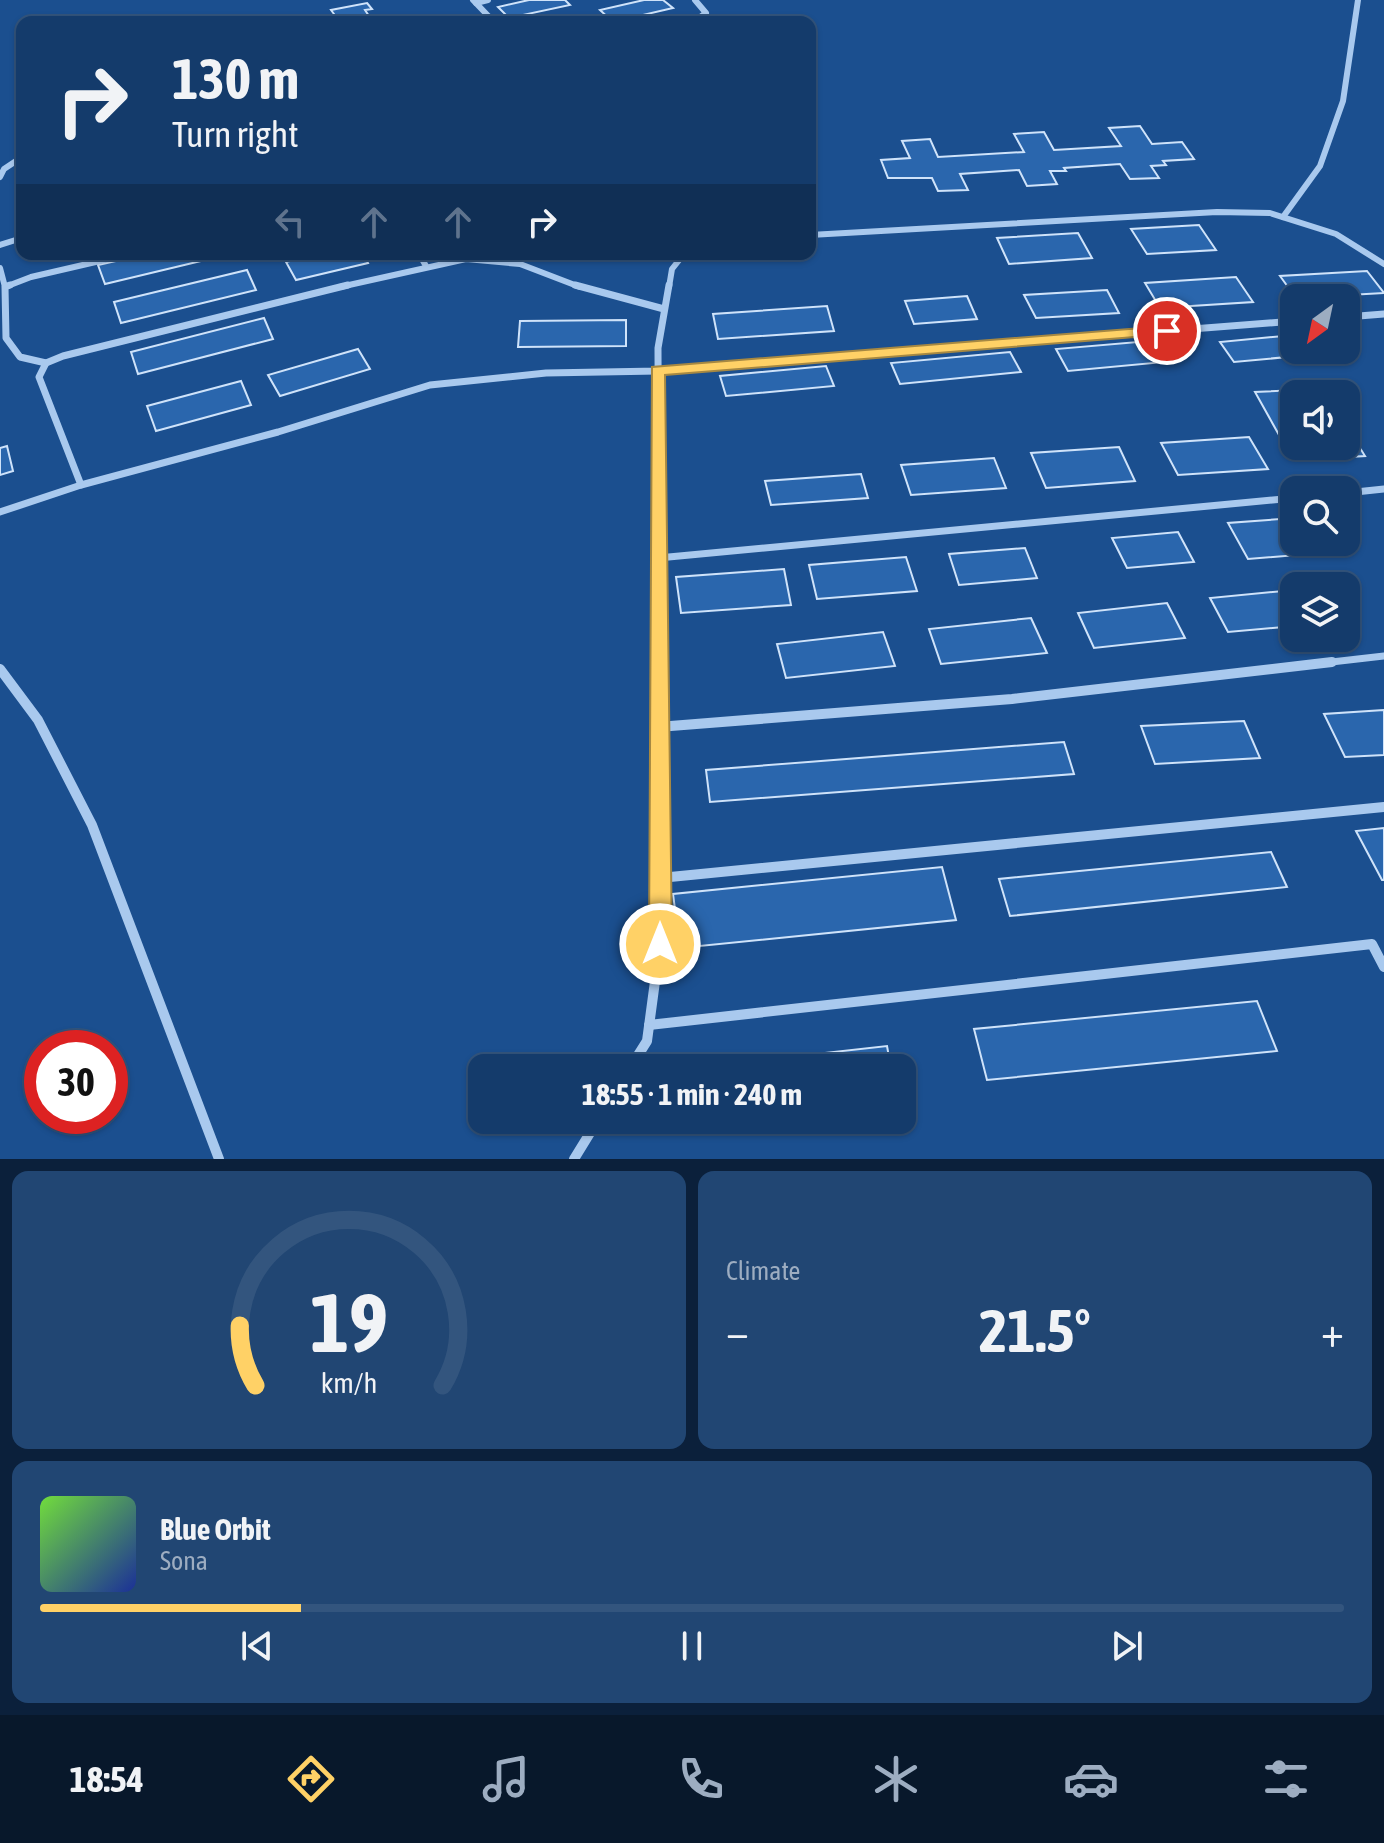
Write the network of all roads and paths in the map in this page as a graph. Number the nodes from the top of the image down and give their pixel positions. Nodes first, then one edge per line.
1 (488, 0) edge
2 (695, 0) edge
3 (1358, 0) edge
4 (475, 1) edge
5 (489, 16) edge
6 (702, 16) edge
7 (16, 161) edge
8 (0, 177) edge
9 (1283, 217) junction
10 (816, 235) edge
11 (104, 260) edge
12 (422, 260) edge
13 (460, 260) edge
14 (477, 260) edge
15 (517, 260) edge
16 (679, 260) edge
17 (520, 264) junction
18 (1384, 264) edge
19 (426, 266) junction
20 (0, 268) edge
21 (5, 287) junction
22 (664, 309) junction
23 (1384, 314) edge
24 (1360, 316) edge
25 (1280, 322) edge
26 (46, 363) junction
27 (658, 371) junction
28 (81, 485) junction
29 (1384, 489) edge
30 (1360, 492) edge
31 (1280, 499) edge
32 (0, 512) edge
33 (658, 558) junction
34 (1384, 656) edge
35 (0, 669) edge
36 (658, 727) junction
37 (1384, 807) edge
38 (660, 878) junction
39 (1384, 967) edge
40 (649, 1025) junction
41 (639, 1054) edge
42 (589, 1134) edge
43 (219, 1159) edge
44 (574, 1159) edge

1 - 4 street
2 - 6 street
3 - 9 street
4 - 5 street
7 - 8 street
9 - 10 street
9 - 18 street
11 - 21 street
12 - 19 street
13 - 19 street
14 - 17 street
15 - 17 street
16 - 22 street
17 - 22 street
19 - 26 street
20 - 21 street
21 - 26 street
22 - 27 street
23 - 24 street
25 - 27 street
26 - 28 street
27 - 28 street
27 - 33 street
28 - 32 street
29 - 30 street
31 - 33 street
33 - 36 street
34 - 36 street
35 - 43 street
36 - 38 street
37 - 38 street
38 - 40 street
39 - 40 street
40 - 41 street
42 - 44 street

